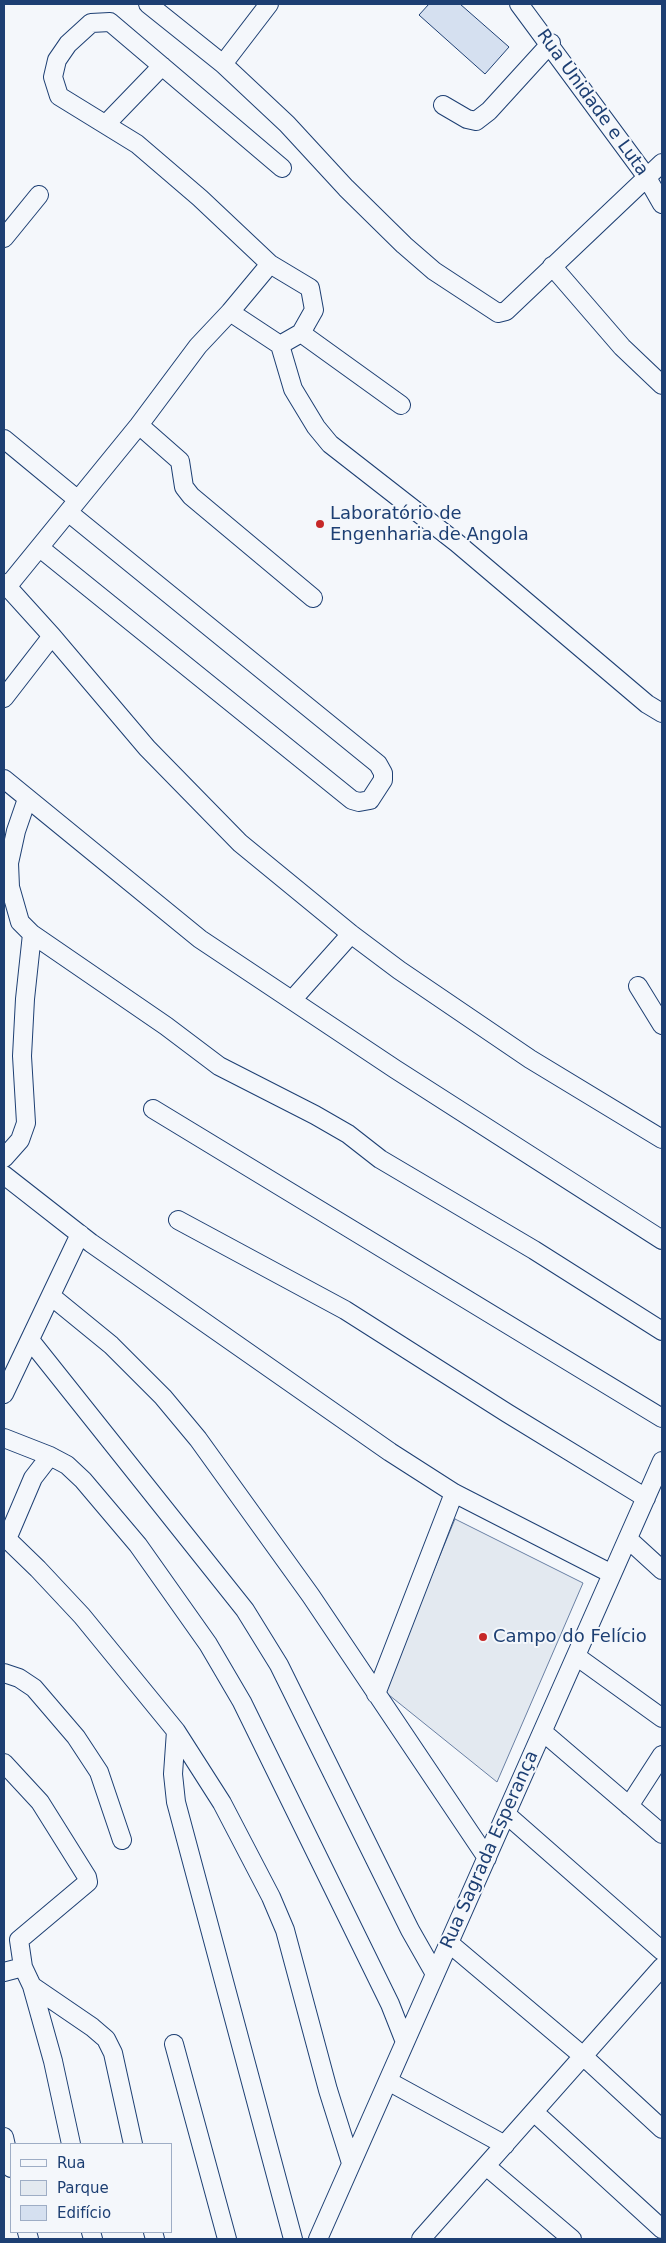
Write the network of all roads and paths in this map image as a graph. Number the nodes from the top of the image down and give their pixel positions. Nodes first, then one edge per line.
1 (148, 4) edge
2 (268, 4) edge
3 (519, 4) edge
4 (551, 43) junction
5 (223, 64) junction
6 (162, 66) junction
7 (443, 105) dead end
8 (106, 124) junction
9 (662, 163) edge
10 (282, 168) dead end
11 (646, 176) junction
12 (39, 195) dead end
13 (662, 204) edge
14 (4, 238) edge
15 (270, 264) junction
16 (552, 266) junction
17 (230, 312) junction
18 (301, 333) junction
19 (280, 345) junction
20 (662, 385) edge
21 (401, 405) dead end
22 (139, 425) junction
23 (4, 438) edge
24 (73, 506) junction
25 (40, 548) junction
26 (6, 585) edge
27 (313, 598) dead end
28 (52, 636) junction
29 (4, 698) edge
30 (662, 713) edge
31 (4, 779) edge
32 (27, 799) junction
33 (32, 934) junction
34 (351, 934) junction
35 (638, 986) dead end
36 (293, 999) junction
37 (662, 1025) edge
38 (153, 1109) dead end
39 (662, 1139) edge
40 (4, 1158) edge
41 (4, 1175) edge
42 (178, 1220) dead end
43 (80, 1234) junction
44 (662, 1240) edge
45 (51, 1296) junction
46 (662, 1331) edge
47 (30, 1340) junction
48 (4, 1394) edge
49 (662, 1418) edge
50 (4, 1438) edge
51 (50, 1456) junction
52 (662, 1461) edge
53 (454, 1493) junction
54 (646, 1498) junction
55 (628, 1539) junction
56 (662, 1570) edge
57 (612, 1574) junction
58 (576, 1656) junction
59 (4, 1673) edge
60 (376, 1694) junction
61 (662, 1718) edge
62 (176, 1731) junction
63 (543, 1732) junction
64 (662, 1755) edge
65 (4, 1763) edge
66 (629, 1806) junction
67 (506, 1814) junction
68 (662, 1834) edge
69 (122, 1840) dead end
70 (487, 1858) junction
71 (449, 1943) junction
72 (662, 1951) edge
73 (23, 1967) junction
74 (662, 1967) edge
75 (4, 1972) edge
76 (435, 1974) junction
77 (32, 1986) junction
78 (405, 2042) junction
79 (174, 2044) dead end
80 (583, 2056) junction
81 (388, 2081) junction
82 (534, 2112) junction
83 (662, 2129) edge
84 (4, 2137) edge
85 (72, 2143) edge
86 (133, 2143) edge
87 (505, 2145) junction
88 (351, 2163) junction
89 (10, 2164) edge
90 (486, 2166) junction
91 (662, 2229) edge
92 (227, 2239) edge
93 (293, 2239) edge
94 (318, 2239) edge
95 (422, 2239) edge
96 (572, 2239) edge

1 - 5 street
2 - 5 street
3 - 4 street, Rua Unidade e Luta
4 - 7 street
4 - 11 street, Rua Unidade e Luta
5 - 16 street
6 - 8 street
6 - 8 street
6 - 10 street
8 - 15 street
9 - 11 street
11 - 13 street, Rua Unidade e Luta
11 - 16 street
12 - 14 street
15 - 17 street
15 - 18 street
16 - 20 street
17 - 19 street
17 - 22 street
18 - 19 street
18 - 21 street
19 - 30 street
22 - 24 street
22 - 27 street
23 - 24 street
24 - 25 street
24 - 25 street
25 - 26 street
26 - 28 street
28 - 29 street
28 - 34 street
31 - 32 street
32 - 33 street
32 - 36 street
33 - 40 street
33 - 46 street
34 - 36 street
34 - 39 street
35 - 37 street
36 - 44 street
38 - 49 street
41 - 43 street
42 - 54 street
43 - 45 street
43 - 53 street
45 - 47 street
45 - 60 street
47 - 48 street
47 - 76 street
50 - 51 street
51 - 62 street
51 - 78 street
52 - 54 street, Rua Sagrada Esperança
53 - 57 street
53 - 60 street
54 - 55 street, Rua Sagrada Esperança
55 - 56 street
55 - 57 street, Rua Sagrada Esperança
57 - 58 street, Rua Sagrada Esperança
58 - 61 street
58 - 63 street, Rua Sagrada Esperança
59 - 69 street
60 - 70 street
62 - 88 street
62 - 93 street
63 - 66 street
63 - 67 street, Rua Sagrada Esperança
64 - 66 street
65 - 73 street
66 - 68 street
67 - 70 street, Rua Sagrada Esperança
67 - 72 street
70 - 71 street, Rua Sagrada Esperança
71 - 76 street, Rua Sagrada Esperança
71 - 80 street
73 - 75 street
73 - 77 street
74 - 80 street
76 - 78 street, Rua Sagrada Esperança
77 - 85 street
77 - 86 street
78 - 81 street, Rua Sagrada Esperança
79 - 92 street
80 - 82 street
80 - 83 street
81 - 87 street
81 - 88 street, Rua Sagrada Esperança
82 - 87 street
82 - 91 street
84 - 89 street
87 - 90 street
88 - 94 street, Rua Sagrada Esperança
90 - 95 street
90 - 96 street

